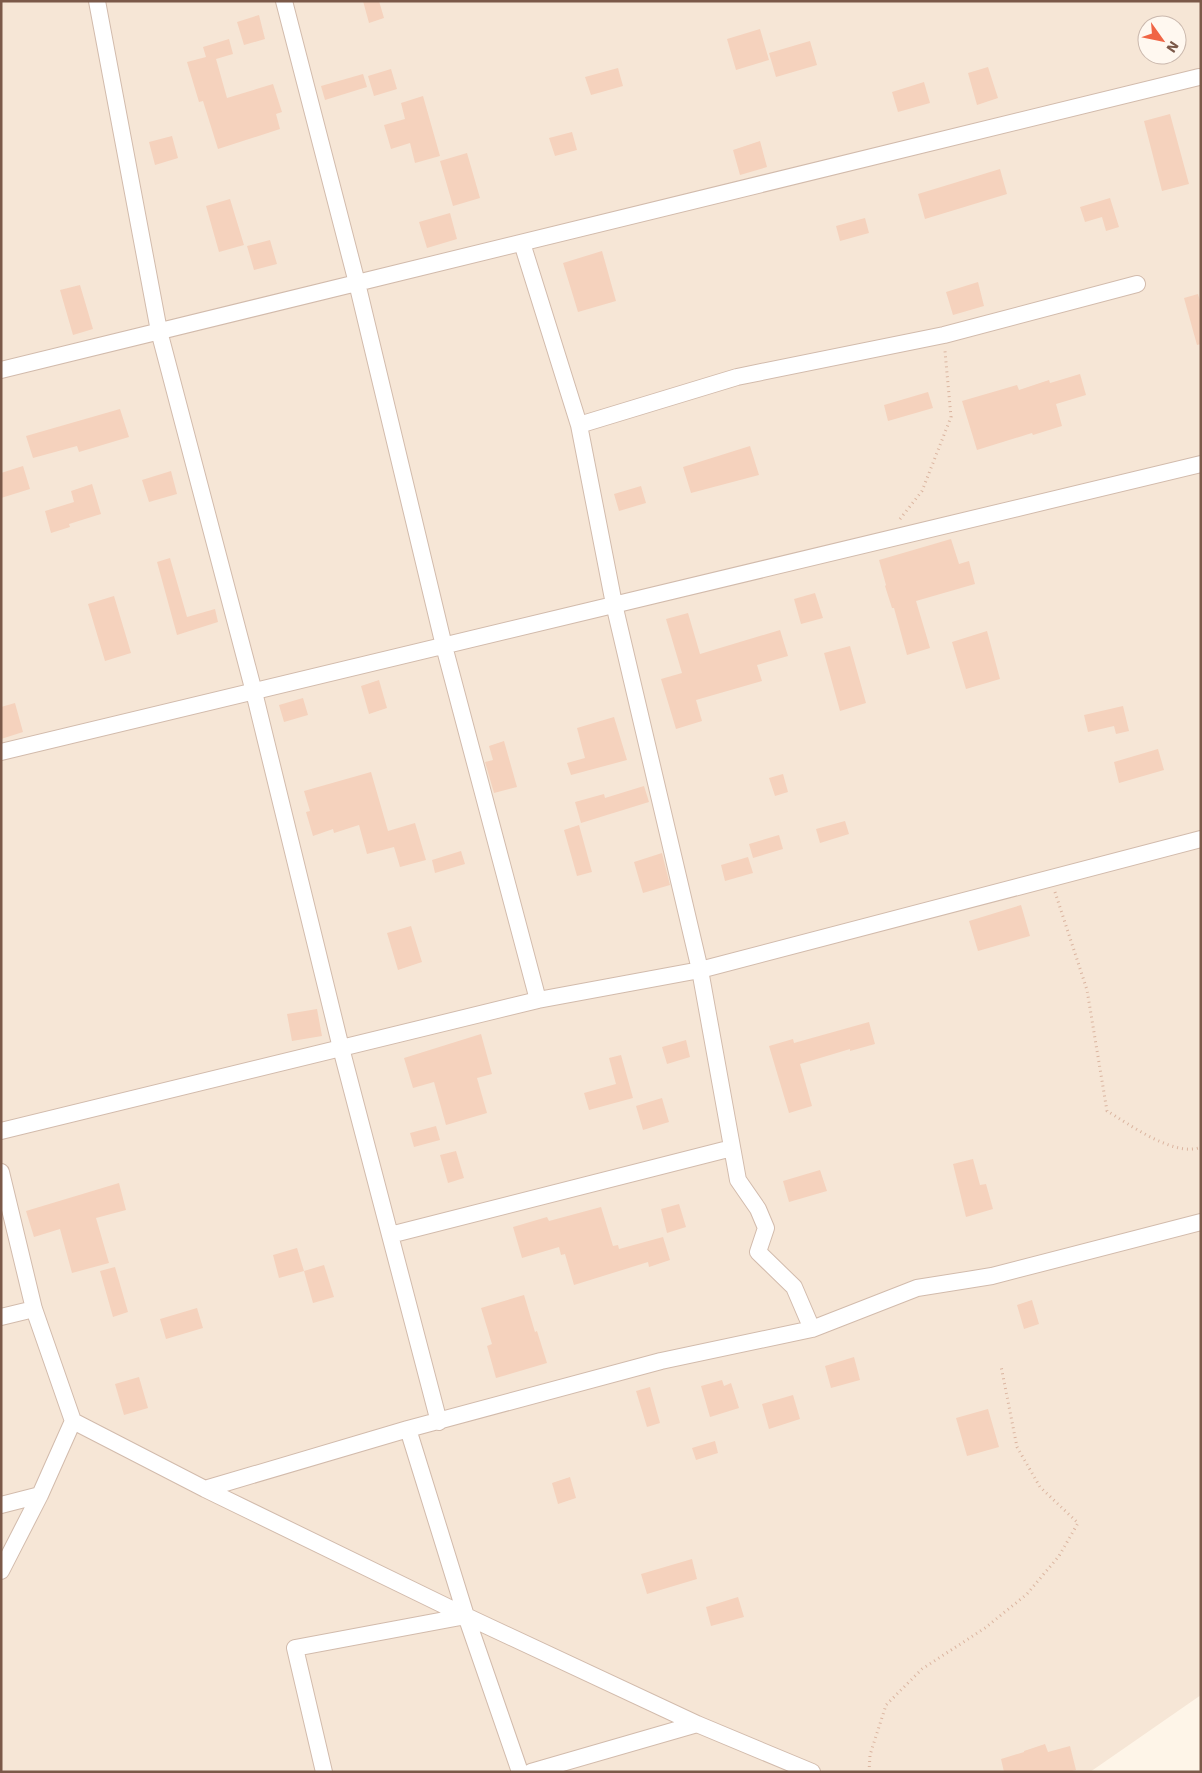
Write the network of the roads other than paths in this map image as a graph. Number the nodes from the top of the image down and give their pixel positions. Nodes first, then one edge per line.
1 (97, 1) edge
2 (284, 1) edge
3 (1199, 77) dead end
4 (522, 243) junction
5 (358, 283) junction
6 (1137, 284) dead end
7 (159, 331) junction
8 (1, 370) edge
9 (579, 425) junction
10 (1201, 464) edge
11 (614, 604) junction
12 (444, 646) junction
13 (254, 692) junction
14 (1, 752) edge
15 (1201, 840) edge
16 (700, 970) junction
17 (538, 1000) junction
18 (341, 1048) junction
19 (1, 1131) edge
20 (732, 1148) junction
21 (1, 1172) edge
22 (1201, 1222) edge
23 (390, 1234) junction
24 (34, 1309) junction
25 (1, 1317) edge
26 (812, 1328) junction
27 (73, 1421) junction
28 (439, 1422) junction
29 (408, 1429) junction
30 (205, 1489) junction
31 (40, 1495) junction
32 (1, 1505) edge
33 (1, 1571) edge
34 (466, 1616) junction
35 (697, 1724) junction
36 (324, 1772) edge
37 (520, 1772) edge
38 (531, 1772) edge
39 (812, 1772) edge

1 - 7 street
2 - 5 street
3 - 4 street
4 - 5 street
4 - 9 street
5 - 7 street
5 - 12 street
6 - 9 street
7 - 8 street
7 - 13 street
9 - 11 street
10 - 11 street
11 - 12 street
11 - 16 street
12 - 13 street
12 - 17 street
13 - 14 street
13 - 18 street
15 - 16 street
16 - 17 street
16 - 20 street
17 - 18 street
18 - 19 street
18 - 23 street
20 - 23 street
20 - 26 street
21 - 24 street
22 - 26 street
23 - 28 street
24 - 25 street
24 - 27 street
26 - 28 street
27 - 30 street
27 - 31 street
28 - 29 street
29 - 30 street
29 - 34 street
30 - 34 street
31 - 32 street
31 - 33 street
34 - 35 street
34 - 36 street
34 - 37 street
35 - 38 street
35 - 39 street

